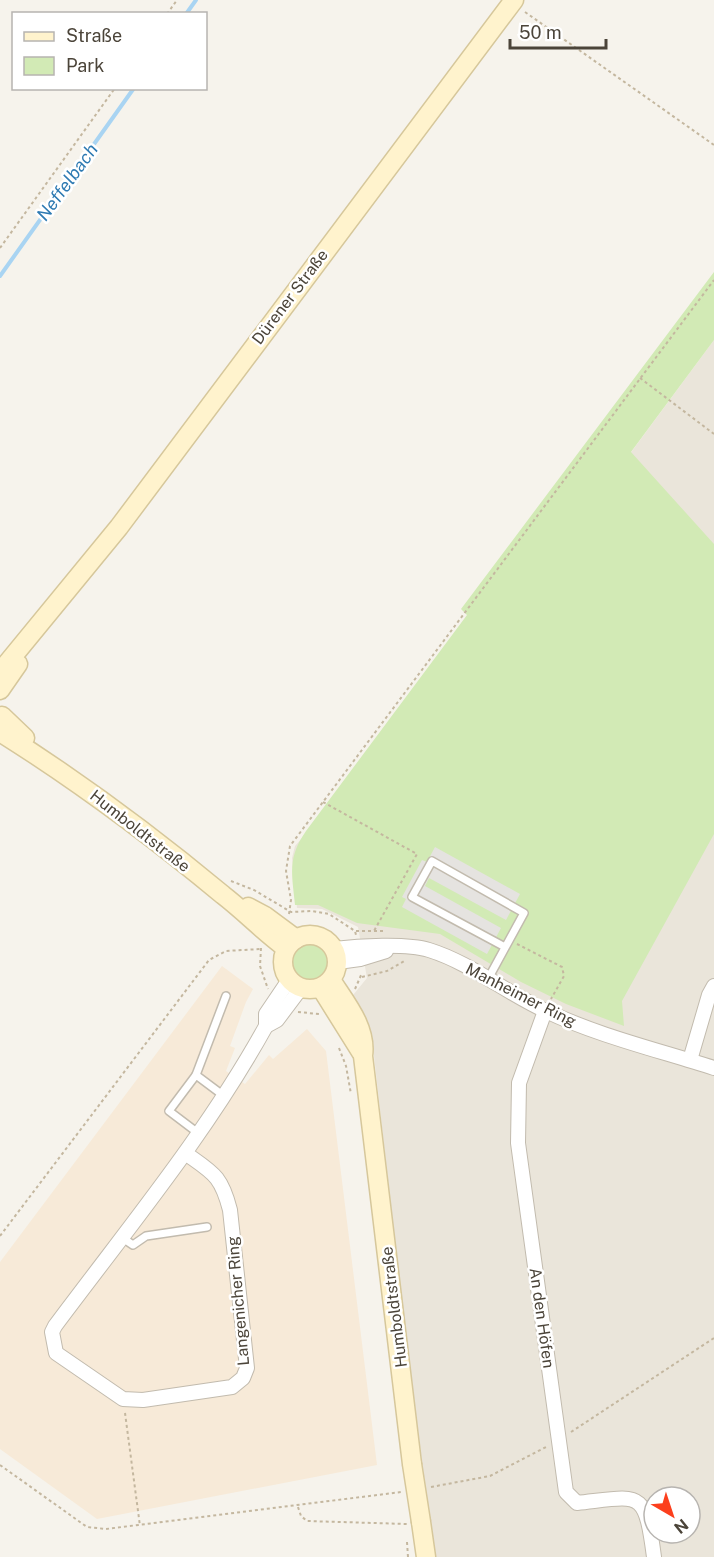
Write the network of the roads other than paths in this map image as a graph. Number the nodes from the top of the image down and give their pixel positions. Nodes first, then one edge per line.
1 (512, 1) edge
2 (67, 594) junction
3 (0, 672) edge
4 (0, 690) edge
5 (0, 716) edge
6 (291, 944) junction
7 (506, 947) junction
8 (336, 955) junction
9 (488, 979) junction
10 (295, 984) junction
11 (326, 984) junction
12 (714, 986) edge
13 (226, 996) dead end
14 (545, 1011) junction
15 (690, 1060) junction
16 (714, 1068) edge
17 (196, 1075) junction
18 (224, 1096) junction
19 (198, 1133) junction
20 (185, 1153) junction
21 (207, 1227) dead end
22 (121, 1237) junction
23 (426, 1557) edge
24 (654, 1557) edge

1 - 2 street, Dürener Straße
2 - 3 street, Dürener Straße
2 - 4 street, Dürener Straße
5 - 6 street, Humboldtstraße
6 - 8 street
6 - 10 street
7 - 7 lane
7 - 9 lane
8 - 9 street, Manheimer Ring
8 - 11 street
9 - 14 street, Manheimer Ring
10 - 11 street
10 - 18 street
11 - 23 street, Humboldtstraße, bridge
12 - 15 street
13 - 17 lane
14 - 15 street, Manheimer Ring
14 - 24 street, An den Höfen
15 - 16 street, Manheimer Ring
17 - 18 lane
17 - 19 lane
18 - 19 street
19 - 20 street
20 - 22 street
20 - 22 street, Langenicher Ring
21 - 22 lane

